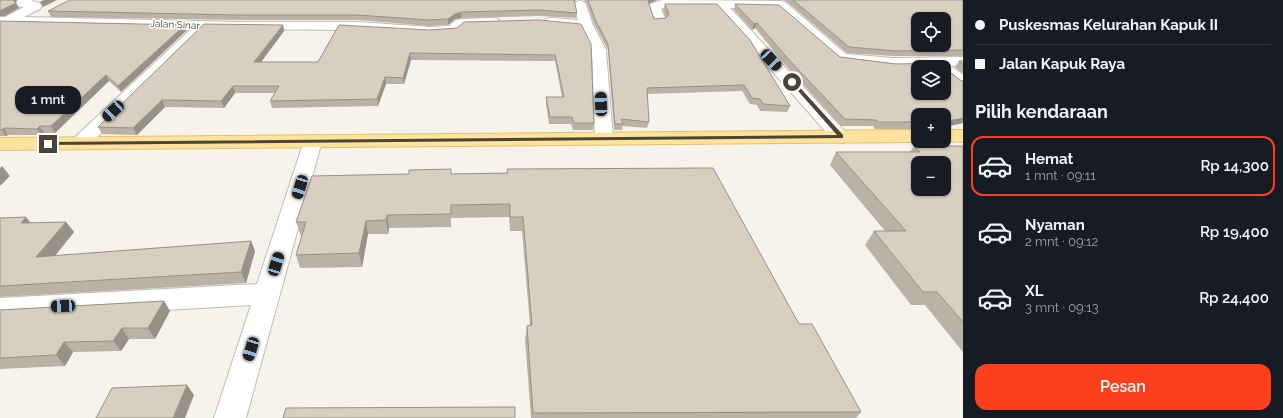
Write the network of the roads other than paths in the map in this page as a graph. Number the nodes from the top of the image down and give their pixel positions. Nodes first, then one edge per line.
1 (27, 0) edge
2 (719, 4) junction
3 (580, 5) dead end
4 (50, 9) edge
5 (659, 20) edge
6 (3, 21) edge
7 (27, 21) junction
8 (539, 21) edge
9 (508, 22) edge
10 (204, 24) junction
11 (586, 25) junction
12 (963, 61) edge
13 (911, 64) edge
14 (951, 64) edge
15 (951, 74) edge
16 (963, 82) edge
17 (911, 136) edge
18 (951, 136) edge
19 (963, 136) edge
20 (841, 137) junction
21 (604, 139) junction
22 (314, 141) junction
23 (80, 143) junction
24 (0, 144) edge
25 (267, 294) junction
26 (0, 309) edge
27 (230, 418) edge

1 - 6 street
2 - 5 street
2 - 13 street
2 - 20 street
3 - 11 street
4 - 7 street
6 - 7 street, Jalan Sinar
7 - 10 street, Jalan Sinar
8 - 11 street
9 - 10 street
10 - 23 street, Jalan Sinar
11 - 21 street
12 - 14 street
15 - 16 street
17 - 20 main road
18 - 19 main road
20 - 21 main road
21 - 22 main road
22 - 23 main road
22 - 25 street
23 - 24 main road
25 - 26 street
25 - 27 street

